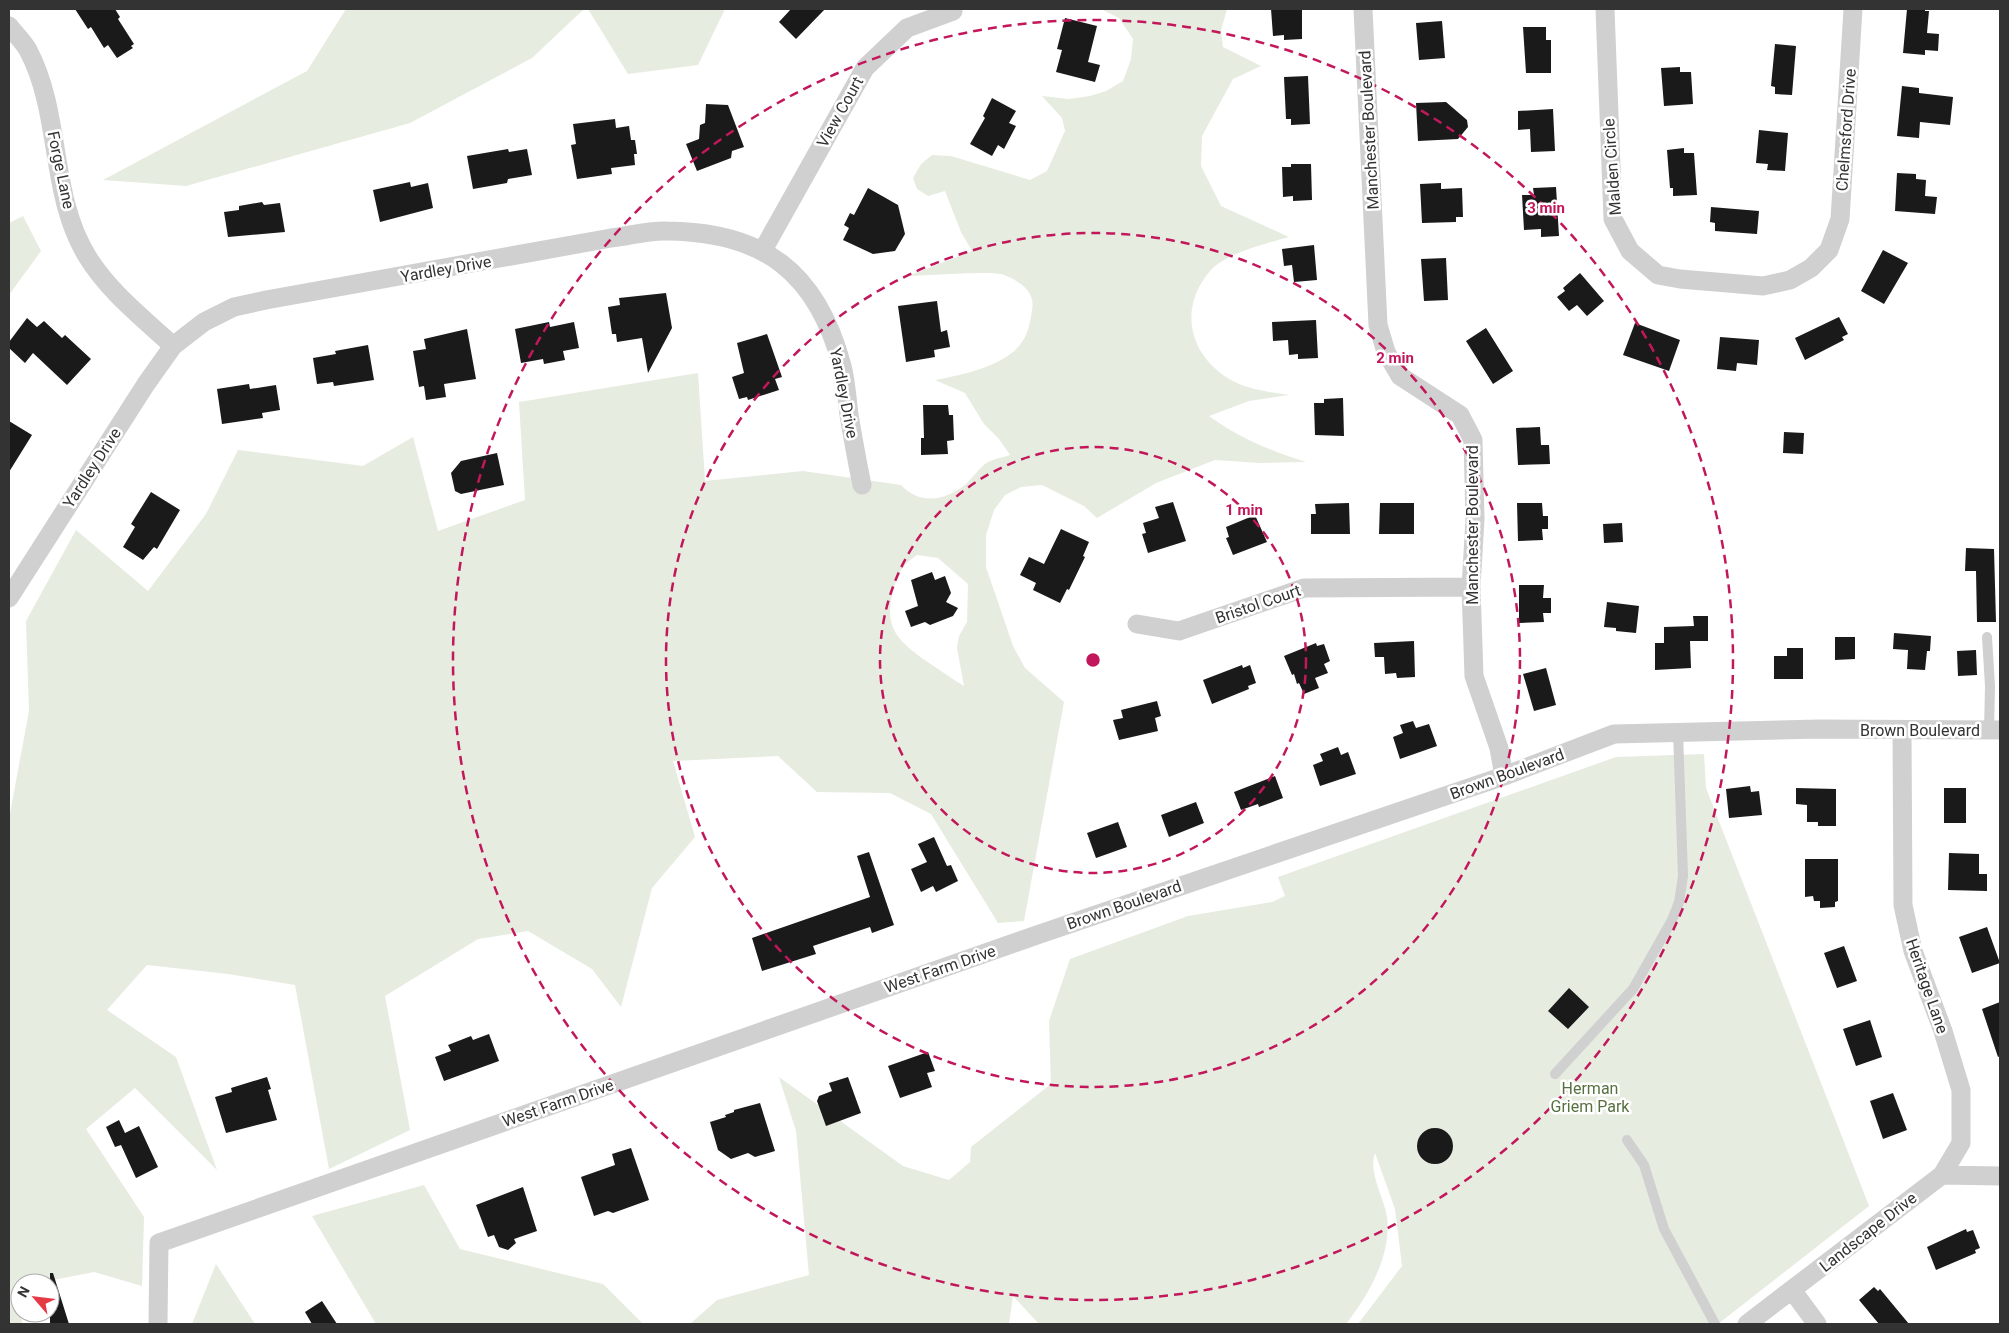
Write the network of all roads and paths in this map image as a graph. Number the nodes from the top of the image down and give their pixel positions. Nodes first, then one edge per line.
1 (1363, 9) edge
2 (1604, 9) edge
3 (1853, 9) edge
4 (954, 11) dead end
5 (9, 26) edge
6 (763, 250) junction
7 (1829, 250) joint
8 (174, 346) junction
9 (862, 486) dead end
10 (1471, 587) junction
11 (9, 598) edge
12 (1137, 624) dead end
13 (1987, 637) dead end
14 (1994, 730) edge
15 (1902, 731) junction
16 (1678, 732) junction
17 (1504, 776) junction
18 (1034, 936) joint
19 (1555, 1074) dead end
20 (1627, 1140) dead end
21 (1942, 1175) junction
22 (2000, 1176) edge
23 (1792, 1290) junction
24 (158, 1324) edge
25 (1715, 1324) edge
26 (1747, 1324) edge
27 (1817, 1324) edge

1 - 10 street, Manchester Boulevard
2 - 7 street, Malden Circle
3 - 7 street, Chelmsford Drive
4 - 6 street, View Court
5 - 8 street, Forge Lane
6 - 8 street, Yardley Drive
6 - 9 street, Yardley Drive
8 - 11 street, Yardley Drive
10 - 12 street, Bristol Court
10 - 17 street, Manchester Boulevard
13 - 14 lane
14 - 15 street, Brown Boulevard
15 - 16 street, Brown Boulevard
15 - 21 street, Heritage Lane
16 - 17 street, Brown Boulevard
16 - 19 lane
17 - 18 street, Brown Boulevard
18 - 24 street, West Farm Drive
20 - 25 lane
21 - 22 street
21 - 23 street, Landscape Drive
23 - 26 street, Landscape Drive
23 - 27 street

